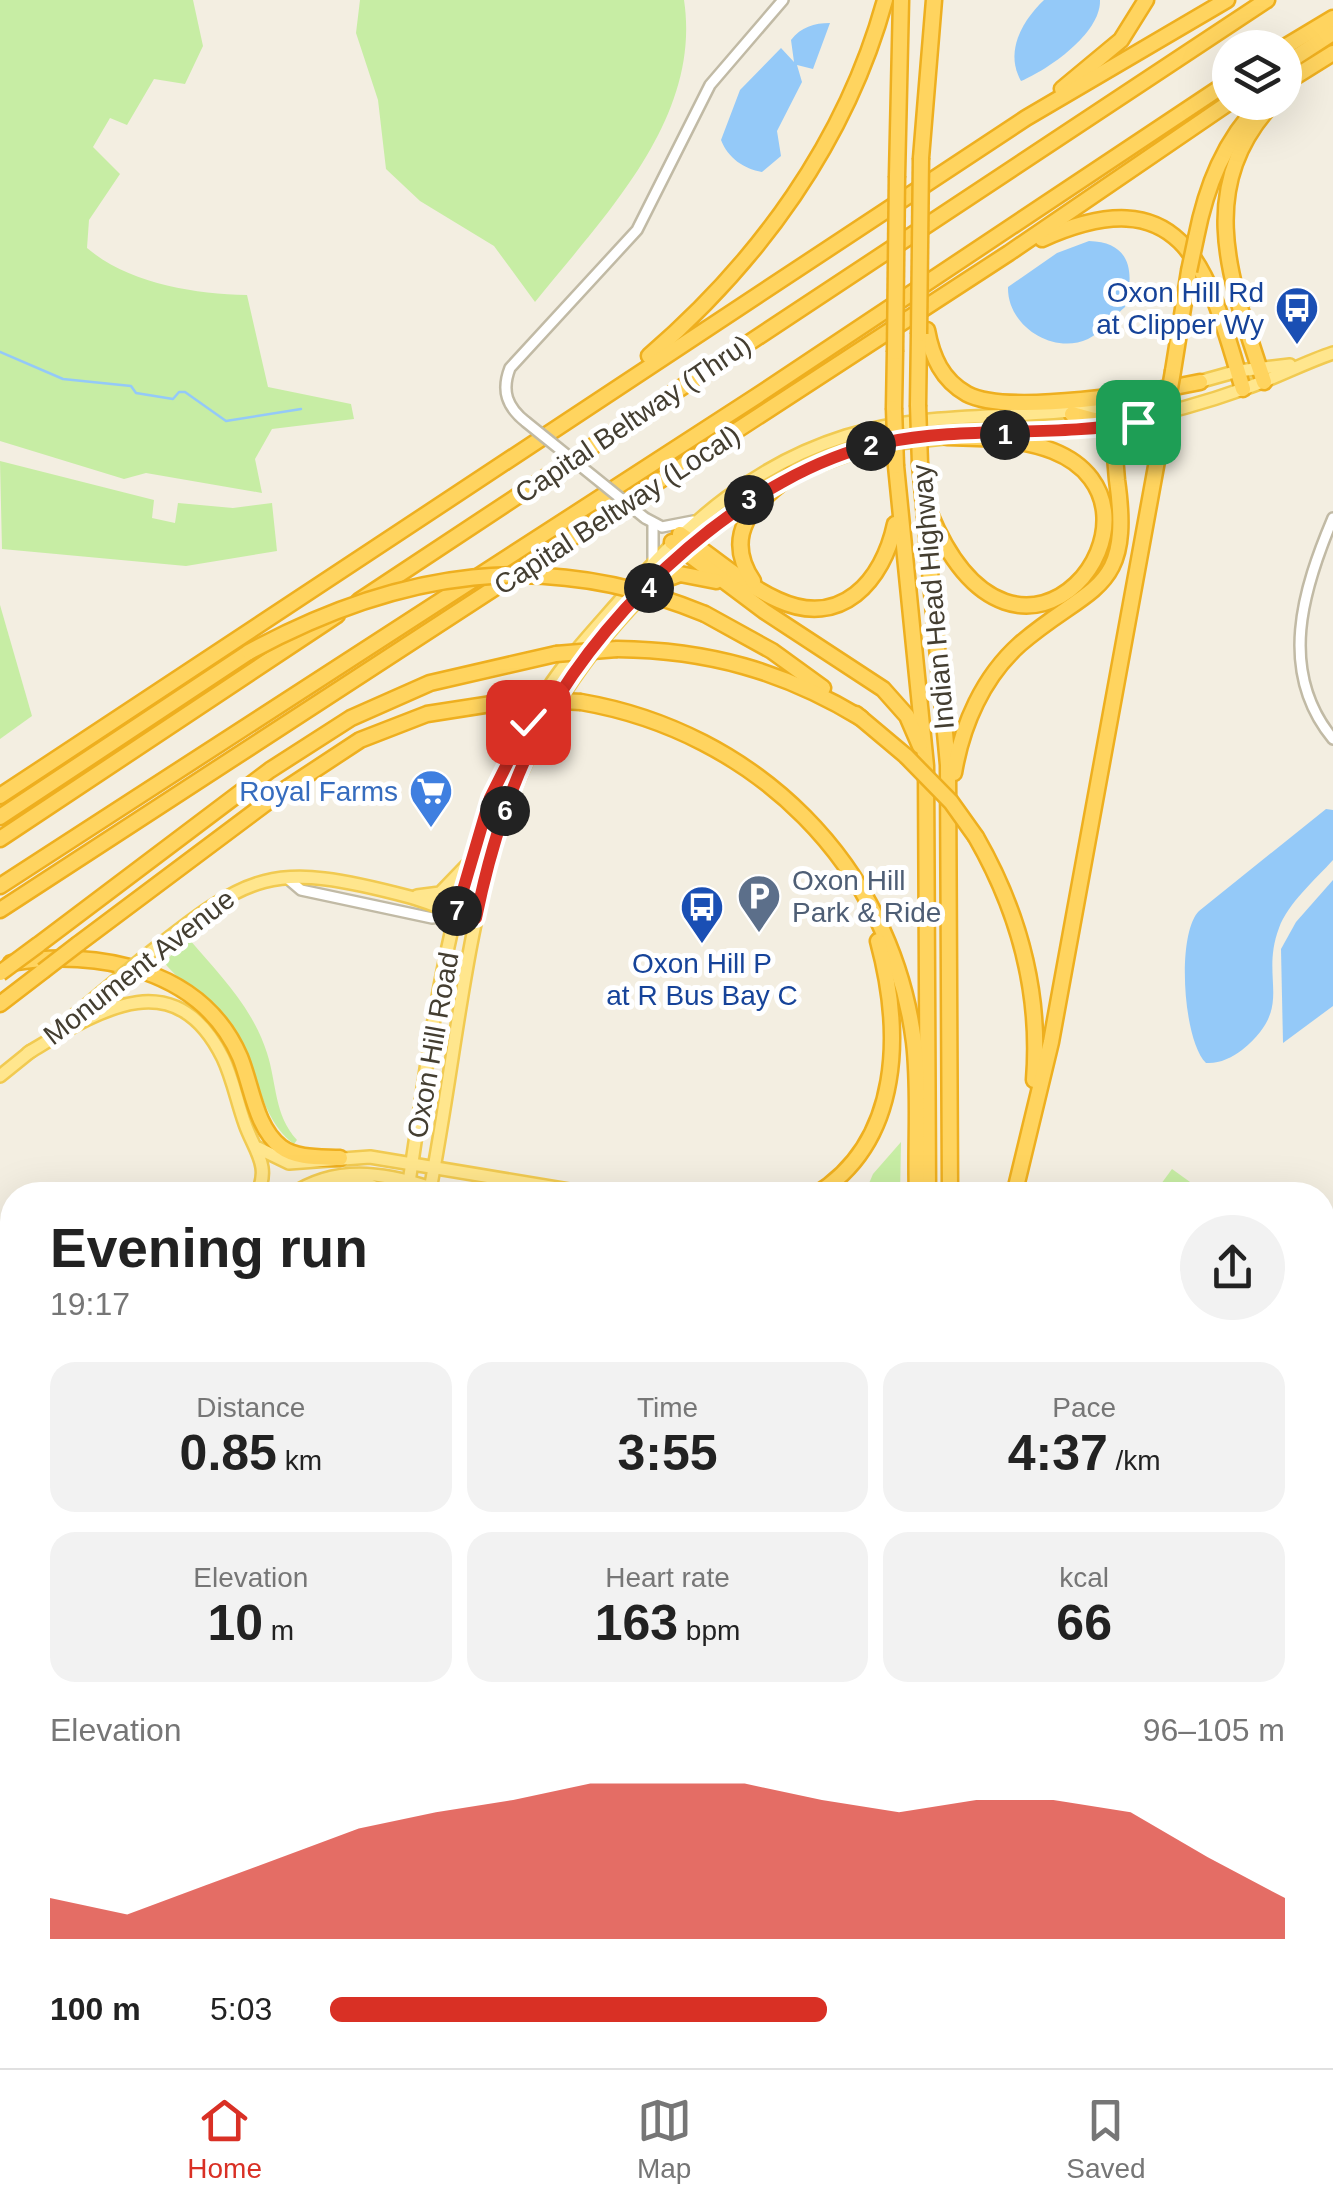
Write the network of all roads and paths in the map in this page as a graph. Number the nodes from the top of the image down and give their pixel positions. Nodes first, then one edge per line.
1 (784, 0) edge
2 (885, 0) edge
3 (901, 0) edge
4 (934, 0) edge
5 (1146, 0) edge
6 (1227, 0) edge
7 (1268, 0) edge
8 (1333, 18) edge
9 (1333, 33) edge
10 (1302, 36) edge
11 (1302, 53) edge
12 (1328, 56) edge
13 (1302, 73) edge
14 (1302, 77) edge
15 (1212, 93) edge
16 (1212, 114) edge
17 (1026, 118) junction
18 (1249, 120) edge
19 (1263, 120) edge
20 (1009, 253) junction
21 (923, 332) junction
22 (1333, 353) edge
23 (1238, 371) junction
24 (1262, 374) junction
25 (1200, 382) junction
26 (1244, 390) junction
27 (602, 395) junction
28 (1072, 414) junction
29 (1107, 428) junction
30 (947, 437) junction
31 (792, 476) junction
32 (922, 496) junction
33 (898, 508) junction
34 (1333, 518) edge
35 (649, 521) junction
36 (694, 521) junction
37 (676, 538) junction
38 (695, 543) junction
39 (652, 564) junction
40 (653, 584) junction
41 (735, 590) junction
42 (764, 592) junction
43 (861, 718) junction
44 (1333, 739) edge
45 (926, 766) junction
46 (0, 796) edge
47 (947, 808) junction
48 (0, 817) edge
49 (0, 839) edge
50 (471, 857) junction
51 (287, 878) junction
52 (0, 886) edge
53 (864, 892) junction
54 (404, 896) junction
55 (0, 910) edge
56 (456, 914) junction
57 (476, 918) junction
58 (0, 969) edge
59 (0, 1004) edge
60 (28, 1053) junction
61 (0, 1076) edge
62 (1030, 1116) junction
63 (258, 1148) junction
64 (340, 1158) junction
65 (412, 1166) junction
66 (434, 1171) junction
67 (409, 1181) joint
68 (262, 1182) edge
69 (324, 1182) edge
70 (432, 1182) edge
71 (510, 1182) edge
72 (833, 1182) edge
73 (917, 1182) edge
74 (928, 1182) edge
75 (950, 1182) edge
76 (1017, 1182) edge

1 - 35 street, bridge
2 - 27 highway
3 - 33 highway, Indian Head Highway, bridge
4 - 21 highway, Indian Head Highway, bridge
5 - 17 highway
6 - 17 highway
7 - 49 highway, Capital Beltway (Thru)
8 - 10 highway
9 - 11 highway
12 - 13 highway
12 - 14 highway
15 - 52 highway, Capital Beltway (Thru)
16 - 20 highway, Capital Beltway (Local)
17 - 27 highway
18 - 62 highway, bridge
19 - 24 highway
20 - 23 highway
20 - 55 highway, Capital Beltway (Local)
21 - 25 highway
21 - 32 highway, Indian Head Highway, bridge
22 - 24 main road, Oxon Hill Road
23 - 24 main road, Oxon Hill Road
23 - 25 main road, Oxon Hill Road
23 - 26 highway
24 - 26 main road, Oxon Hill Road
25 - 28 main road, Oxon Hill Road
26 - 29 main road, Oxon Hill Road
27 - 46 highway
28 - 29 highway
28 - 36 main road, Oxon Hill Road
29 - 30 main road, Oxon Hill Road
29 - 47 highway
30 - 31 main road, Oxon Hill Road
30 - 32 highway
31 - 38 main road, Oxon Hill Road
31 - 42 highway
32 - 47 highway, Indian Head Highway
33 - 42 highway
33 - 45 highway, Indian Head Highway
34 - 44 street
35 - 36 street
35 - 39 street
36 - 37 main road, Oxon Hill Road
37 - 38 highway
37 - 39 main road, Oxon Hill Road
38 - 40 main road, Oxon Hill Road
38 - 41 highway
38 - 42 highway
39 - 50 main road, Oxon Hill Road
40 - 41 highway
40 - 57 main road, Oxon Hill Road
41 - 45 highway
43 - 48 highway, bridge
43 - 58 highway, bridge
43 - 62 highway, bridge
45 - 74 highway, Indian Head Highway
47 - 75 highway, Indian Head Highway
50 - 54 main road
50 - 56 main road, Oxon Hill Road
51 - 54 main road, Monument Avenue
51 - 56 street, Monument Avenue
51 - 60 main road, Monument Avenue, bridge
53 - 59 highway, bridge
53 - 72 highway
53 - 73 highway
54 - 56 main road, Monument Avenue
56 - 57 main road, Monument Avenue
56 - 65 main road, Oxon Hill Road
57 - 66 main road, Oxon Hill Road
58 - 64 highway
60 - 61 main road, Monument Avenue
60 - 63 main road
62 - 76 highway
63 - 64 main road
63 - 68 main road
64 - 65 main road
65 - 66 main road
65 - 67 main road, Oxon Hill Road
66 - 70 main road, Oxon Hill Road
66 - 71 main road
67 - 69 main road

